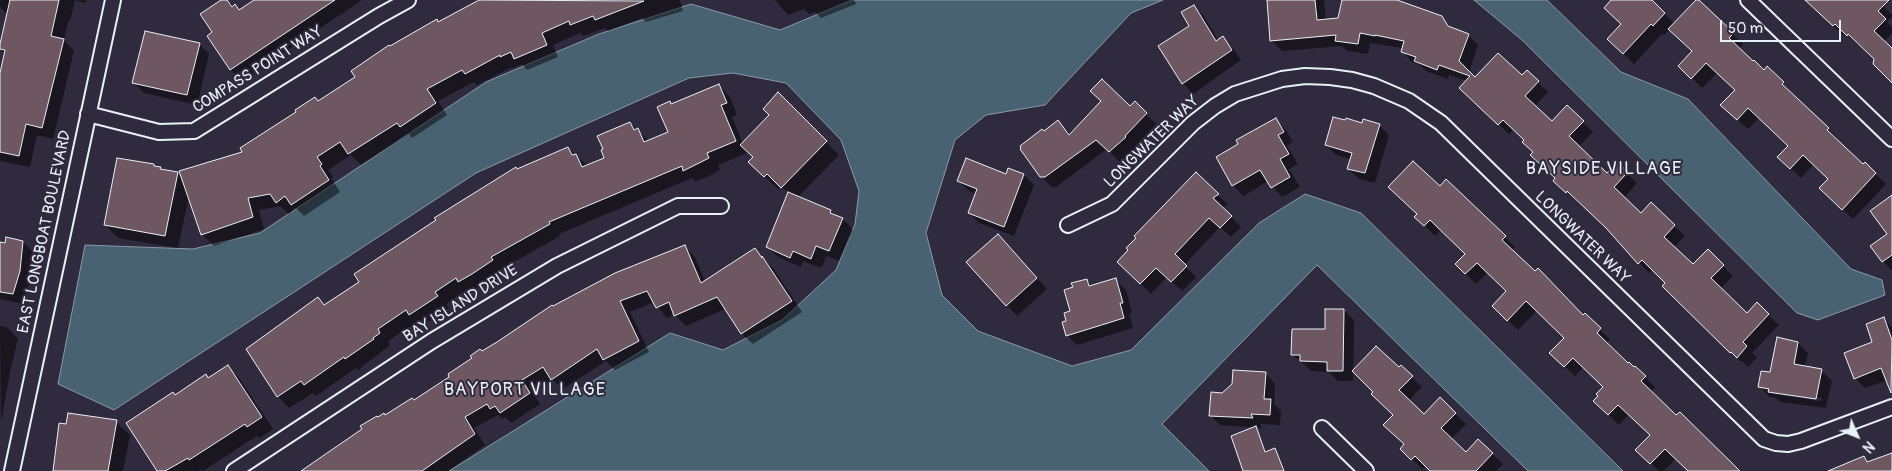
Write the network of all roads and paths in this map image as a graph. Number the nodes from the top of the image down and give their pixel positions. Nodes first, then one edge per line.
1 (113, 0) edge
2 (408, 0) edge
3 (1748, 0) edge
4 (88, 114) junction
5 (1892, 139) edge
6 (721, 206) dead end
7 (1068, 225) dead end
8 (1892, 407) edge
9 (1322, 428) dead end
10 (12, 471) edge
11 (234, 471) edge
12 (1366, 471) edge

1 - 4 street, EAST LONGBOAT BOULEVARD
2 - 4 street, COMPASS POINT WAY
3 - 5 street
4 - 10 street, EAST LONGBOAT BOULEVARD
6 - 11 street, BAY ISLAND DRIVE
7 - 8 street, LONGWATER WAY
9 - 12 street

